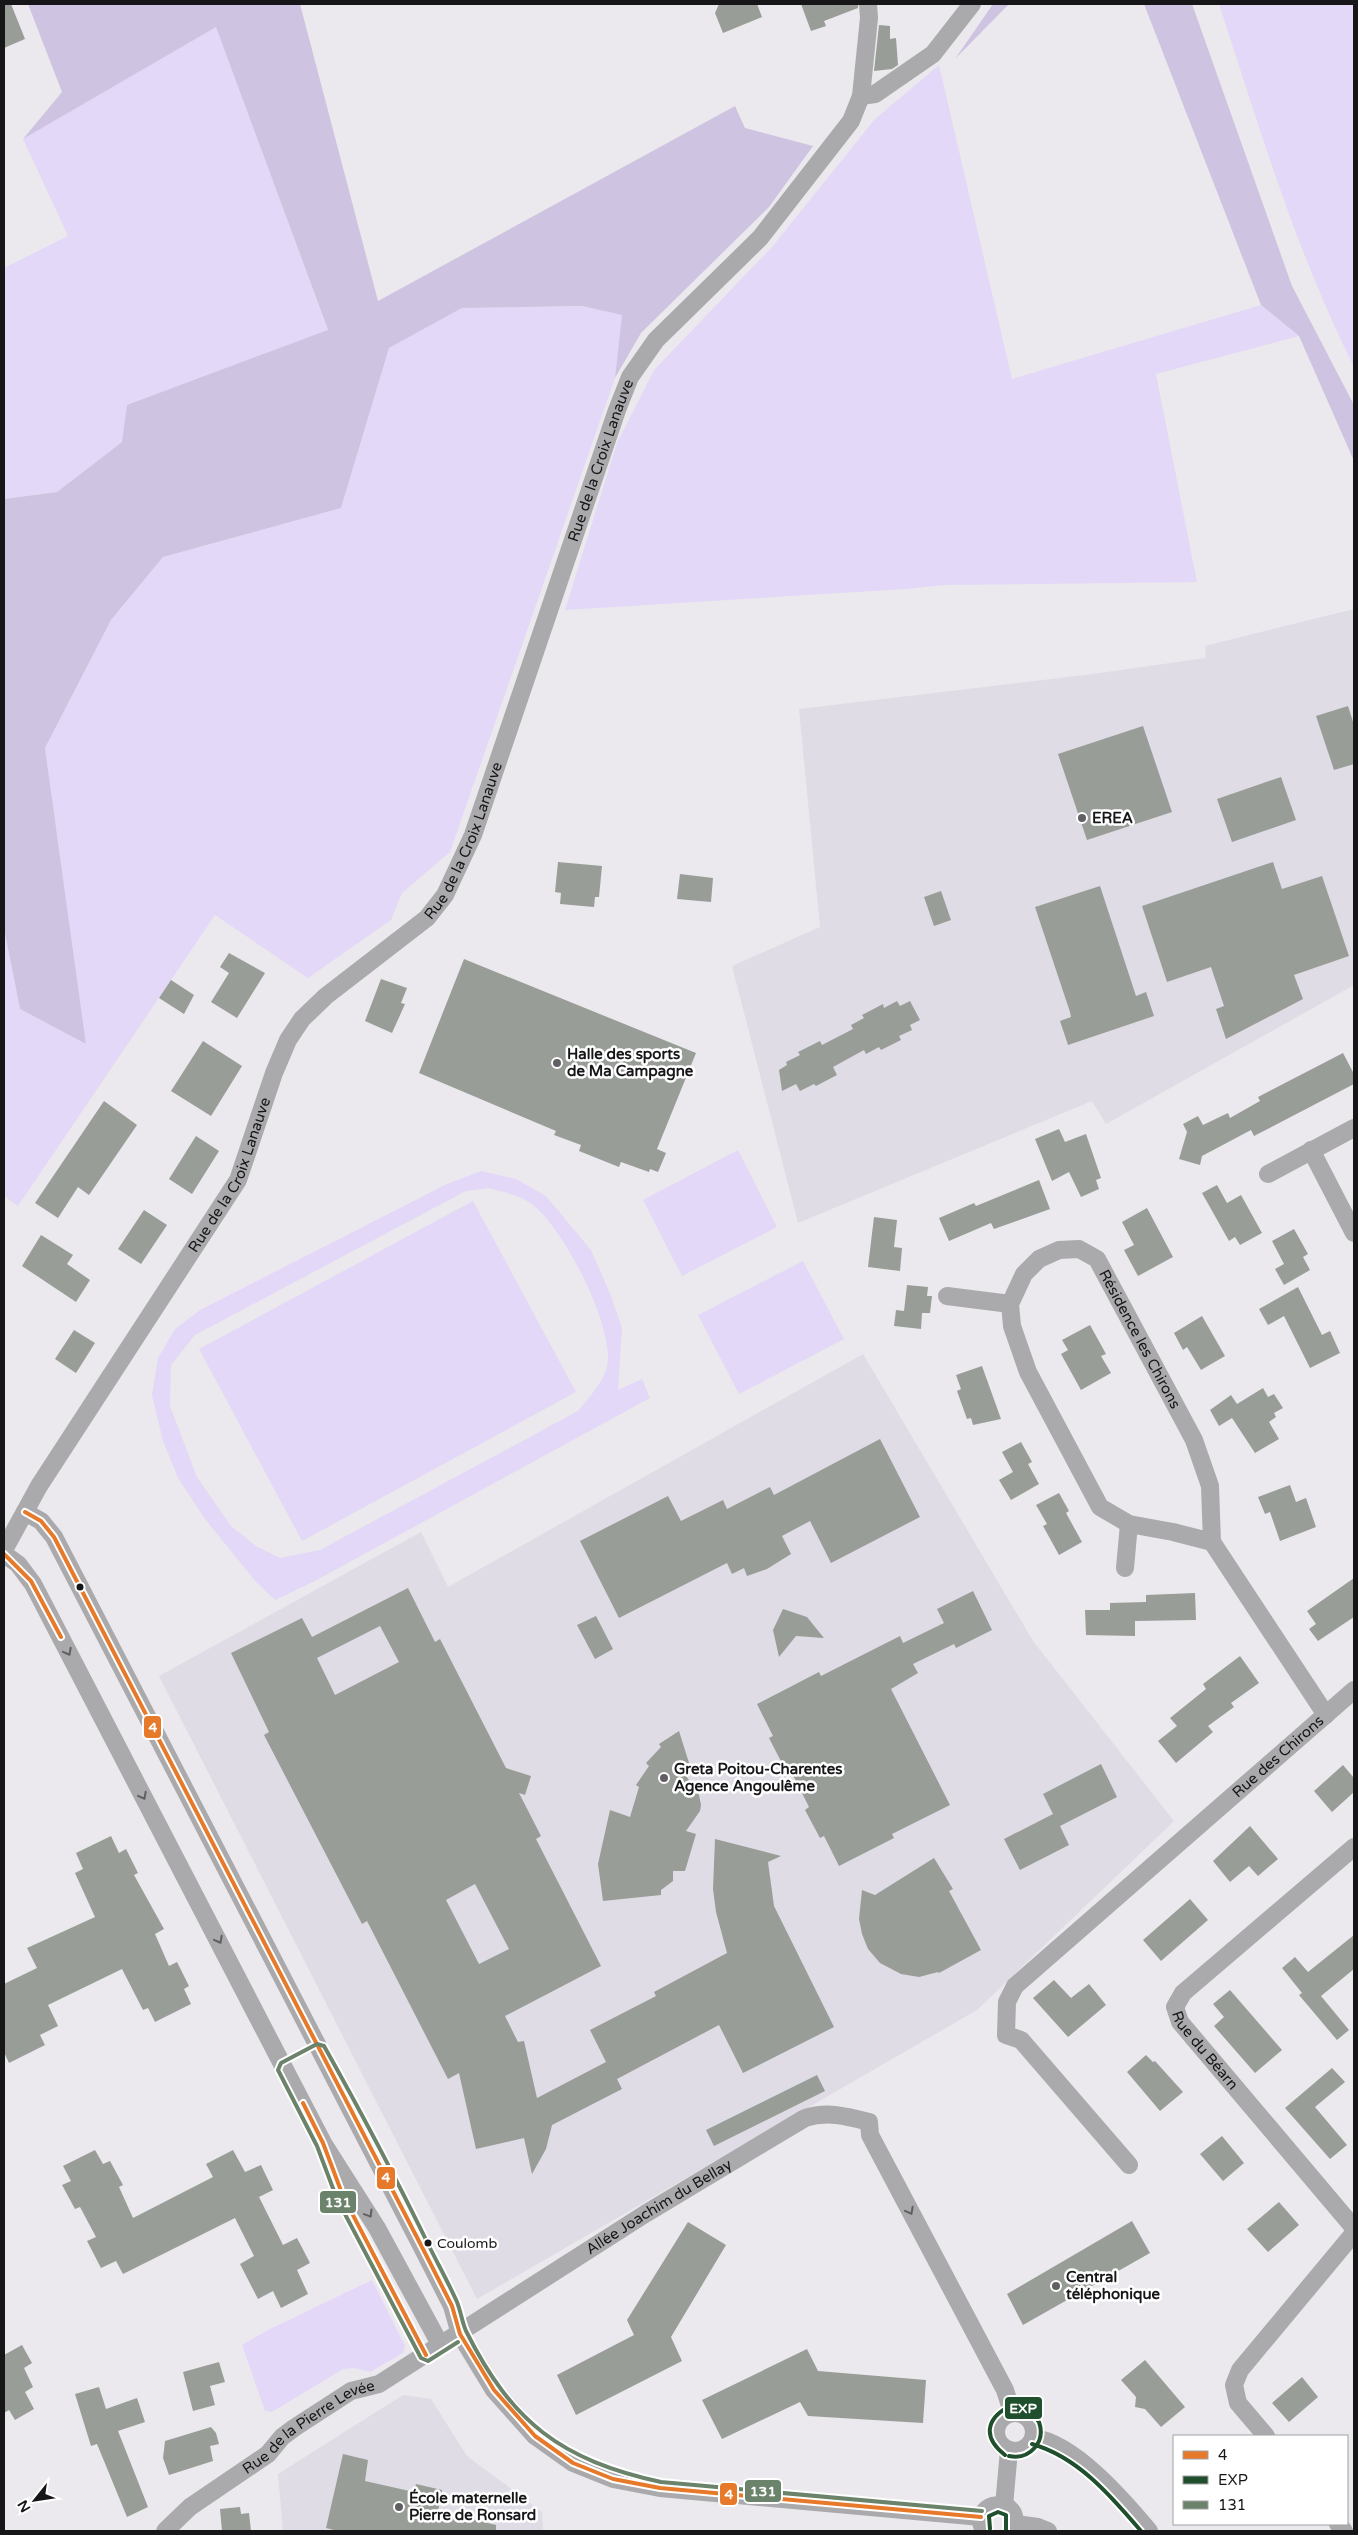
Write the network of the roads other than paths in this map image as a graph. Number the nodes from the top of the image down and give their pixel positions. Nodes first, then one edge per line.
1 (868, 4) edge
2 (972, 4) edge
3 (861, 96) junction
4 (1354, 1128) edge
5 (1311, 1150) junction
6 (1268, 1174) dead end
7 (1354, 1233) edge
8 (947, 1296) dead end
9 (1010, 1304) junction
10 (25, 1512) junction
11 (1129, 1524) junction
12 (1212, 1542) junction
13 (4, 1550) edge
14 (4, 1554) edge
15 (1125, 1568) dead end
16 (1354, 1690) edge
17 (1326, 1715) junction
18 (1354, 1848) edge
19 (1129, 2165) dead end
20 (1354, 2228) edge
21 (1354, 2233) edge
22 (460, 2334) junction
23 (441, 2346) junction
24 (1012, 2412) junction
25 (1265, 2435) edge
26 (1034, 2438) junction
27 (1009, 2450) junction
28 (1004, 2506) junction
29 (983, 2524) edge
30 (1014, 2527) edge
31 (165, 2531) edge
32 (1048, 2531) edge
33 (1149, 2531) edge

1 - 3 street, Rue de la Croix Lanauve
2 - 3 street
3 - 10 street, Rue de la Croix Lanauve
4 - 5 street
5 - 6 street
5 - 7 street
8 - 9 street
9 - 11 street
9 - 12 street, Résidence les Chirons
10 - 13 street, Rue de la Croix Lanauve
10 - 22 street
11 - 12 street
11 - 15 street
12 - 17 street
14 -> 23 street
16 - 17 street, Rue des Chirons
17 - 19 street, Rue des Chirons
18 - 20 street, Rue du Béarn
21 - 25 street
22 - 23 street, Rue de la Pierre Levée
22 -> 24 street, Allée Joachim du Bellay
22 - 29 street
23 - 31 street, Rue de la Pierre Levée
24 - 26 street
24 - 27 street
26 - 27 street
26 - 33 street
27 - 28 street
28 - 29 street
28 - 30 street
30 - 32 street

